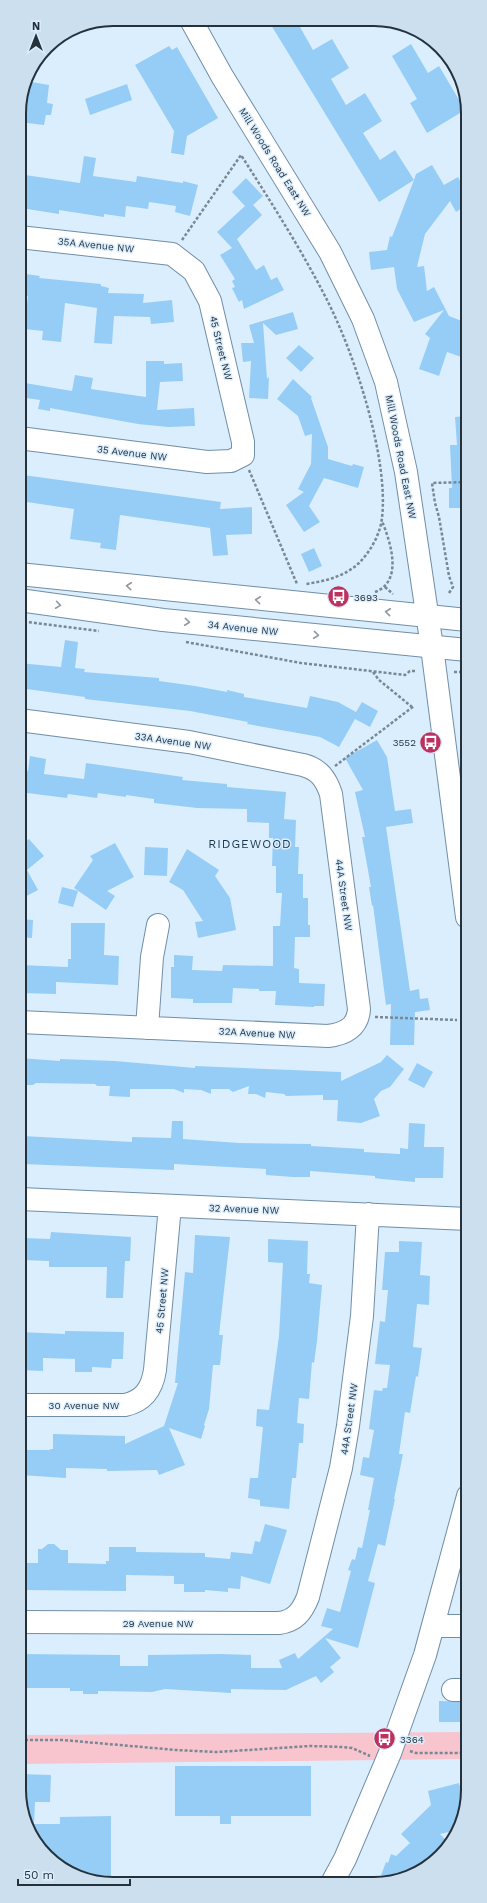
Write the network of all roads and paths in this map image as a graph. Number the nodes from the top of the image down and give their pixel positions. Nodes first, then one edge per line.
1 (194, 26) edge
2 (26, 238) edge
3 (172, 254) junction
4 (26, 439) edge
5 (243, 455) junction
6 (461, 482) edge
7 (382, 520) junction
8 (26, 575) edge
9 (326, 581) junction
10 (328, 586) dead end
11 (385, 587) junction
12 (370, 593) dead end
13 (449, 593) dead end
14 (393, 594) dead end
15 (26, 601) edge
16 (427, 616) junction
17 (461, 619) edge
18 (26, 622) edge
19 (105, 632) dead end
20 (183, 642) dead end
21 (432, 647) junction
22 (461, 649) edge
23 (373, 671) junction
24 (410, 671) dead end
25 (26, 721) edge
26 (322, 776) junction
27 (461, 864) edge
28 (158, 925) dead end
29 (359, 1016) junction
30 (458, 1020) dead end
31 (26, 1022) edge
32 (147, 1028) junction
33 (26, 1199) edge
34 (170, 1206) junction
35 (368, 1214) junction
36 (461, 1219) edge
37 (146, 1395) joint
38 (26, 1405) edge
39 (461, 1524) edge
40 (296, 1618) joint
41 (26, 1622) edge
42 (435, 1626) junction
43 (461, 1626) edge
44 (26, 1740) edge
45 (408, 1750) dead end
46 (461, 1752) edge
47 (371, 1757) dead end
48 (335, 1877) edge

1 - 16 street, Mill Woods Road East NW
2 - 3 street, 35A Avenue NW
3 - 5 street, 45 Street NW
3 - 7 path
4 - 5 street, 35 Avenue NW
5 - 9 path
6 - 13 path
7 - 9 path
7 - 11 path
16 -> 8 street
9 - 10 path
11 - 12 path
11 - 14 path
15 -> 21 street, 34 Avenue NW
16 - 17 street
16 - 21 street, Mill Woods Road East NW
18 - 19 path
20 - 23 path
21 - 22 street, 34 Avenue NW
21 - 27 street, Mill Woods Road East NW
23 - 24 path
23 - 26 path
25 - 26 street, 33A Avenue NW
26 - 29 street, 44A Street NW
28 - 32 street
29 - 30 path
29 - 32 street, 32A Avenue NW
31 - 32 street, 32A Avenue NW
33 - 34 street, 32 Avenue NW
34 - 35 street, 32 Avenue NW
34 - 37 street, 45 Street NW
35 - 36 street, 32 Avenue NW
35 - 40 street, 44A Street NW
37 - 38 street, 30 Avenue NW
39 - 42 street
40 - 41 street, 29 Avenue NW
42 - 43 street
42 - 48 street
44 - 47 path
45 - 46 path

